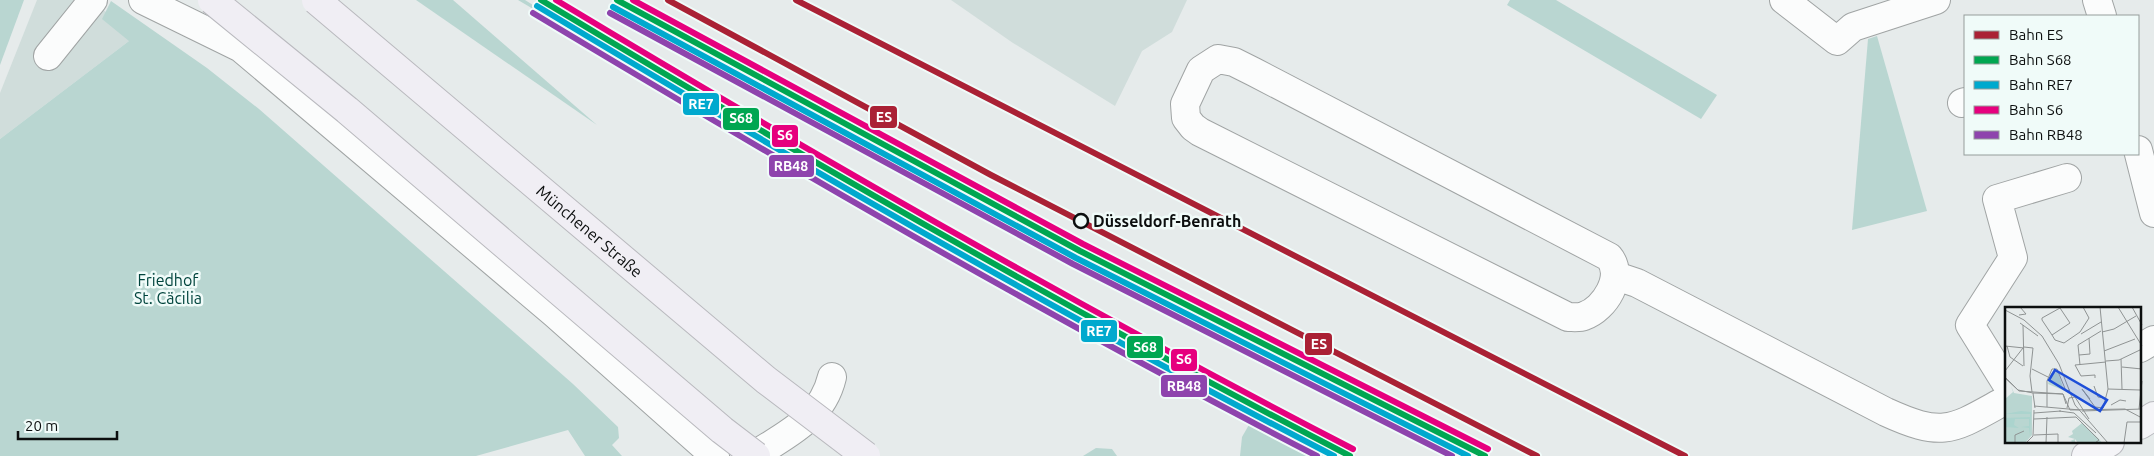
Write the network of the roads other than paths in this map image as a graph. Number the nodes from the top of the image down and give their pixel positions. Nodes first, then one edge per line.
1 (93, 0) edge
2 (143, 0) edge
3 (212, 0) edge
4 (316, 0) edge
5 (1784, 0) edge
6 (1936, 0) edge
7 (2097, 0) edge
8 (2102, 15) edge
9 (48, 56) dead end
10 (2139, 154) edge
11 (2067, 178) dead end
12 (2154, 213) edge
13 (1616, 276) junction
14 (2154, 340) edge
15 (2142, 347) edge
16 (832, 377) dead end
17 (2005, 381) edge
18 (2005, 401) edge
19 (2154, 416) edge
20 (2142, 424) edge
21 (2107, 444) edge
22 (715, 456) edge
23 (754, 456) edge
24 (866, 456) edge
25 (2086, 456) edge

1 - 9 street
2 - 22 street
3 - 23 highway, bridge
4 - 24 highway, Münchener Straße, bridge
5 - 6 street
7 - 8 street
10 - 12 street
11 - 17 street
13 - 13 street
13 - 18 street
14 - 15 street
16 - 23 street
19 - 20 main road
21 - 25 main road

